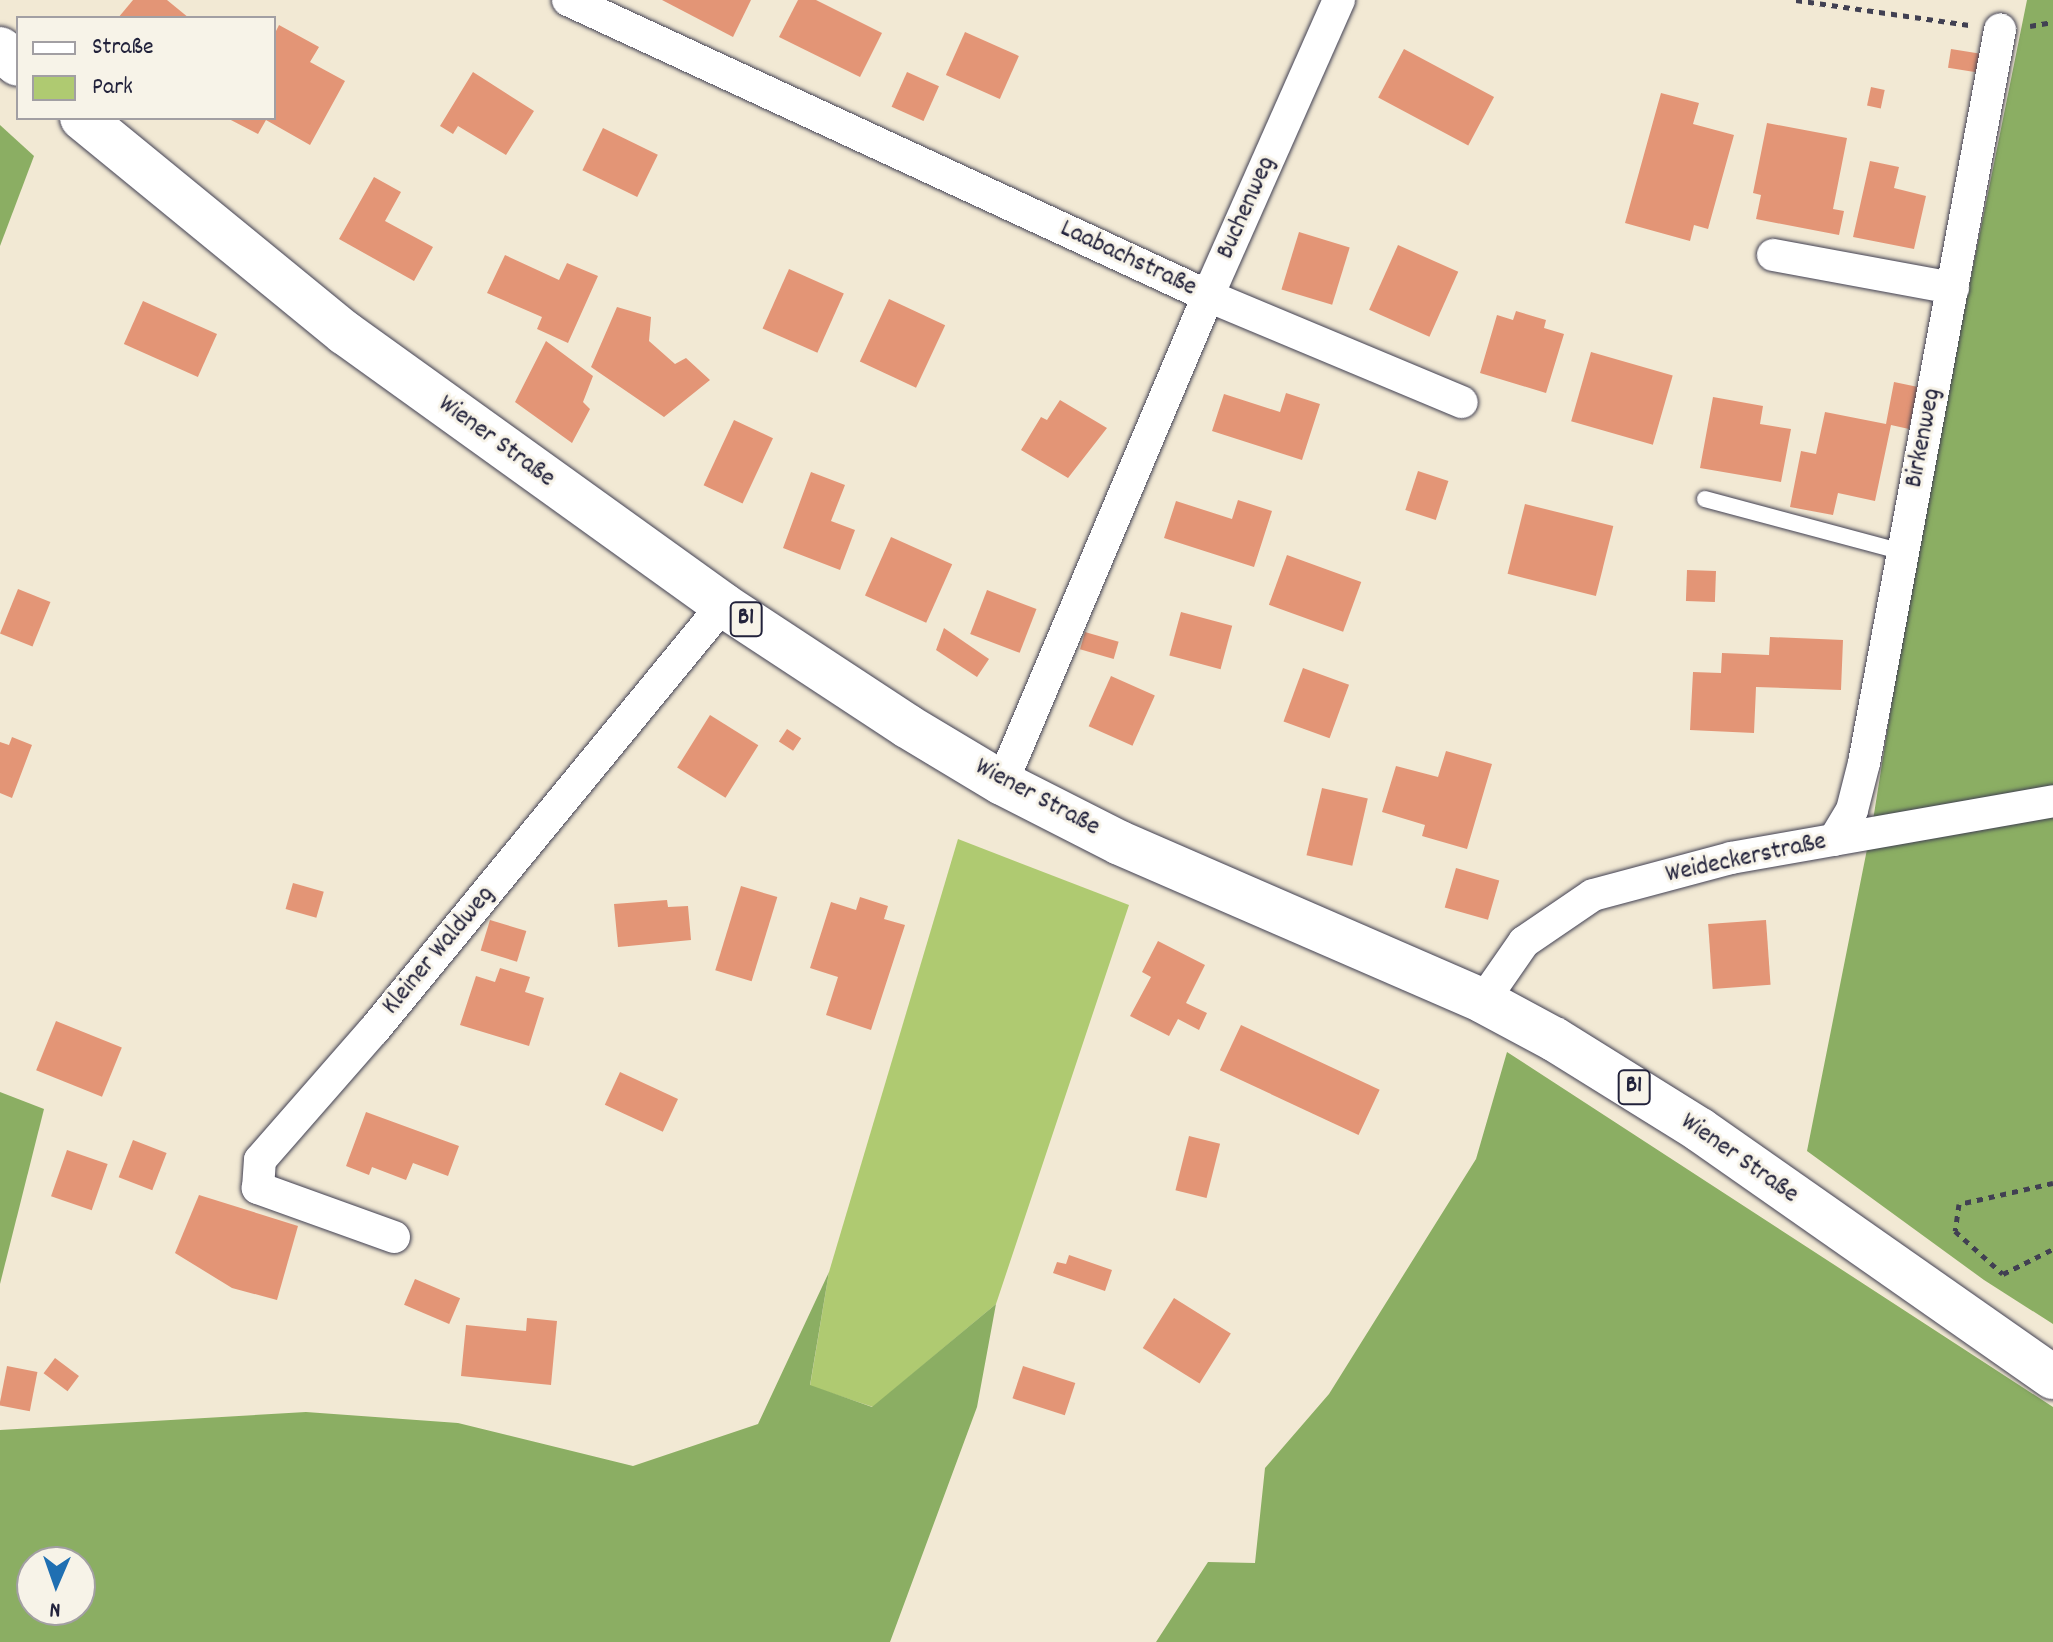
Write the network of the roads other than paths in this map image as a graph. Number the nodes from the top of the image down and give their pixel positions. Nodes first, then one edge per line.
1 (568, 0) edge
2 (1339, 0) edge
3 (2000, 30) road end
4 (0, 49) edge
5 (16, 62) edge
6 (84, 120) edge
7 (1773, 255) dead end
8 (1953, 288) junction
9 (1208, 296) junction
10 (1462, 402) dead end
11 (1705, 499) dead end
12 (1903, 552) junction
13 (723, 605) junction
14 (1002, 783) junction
15 (2053, 801) edge
16 (1834, 840) junction
17 (1483, 1001) junction
18 (394, 1237) dead end
19 (2053, 1377) edge

1 - 9 street, Laabachstraße
2 - 9 street, Buchenweg
3 - 8 street, Birkenweg
4 - 5 main road
6 - 13 main road, Wiener Straße / B1
7 - 8 street
8 - 12 street, Birkenweg
9 - 10 street
9 - 14 street, Laabachstraße
11 - 12 lane
12 - 16 street, Birkenweg
13 - 14 main road, Wiener Straße / B1
13 - 18 street, Kleiner Waldweg
14 - 17 main road, Wiener Straße / B1
15 - 16 street, Weideckerstraße
16 - 17 street, Weideckerstraße
17 - 19 main road, Wiener Straße / B1

